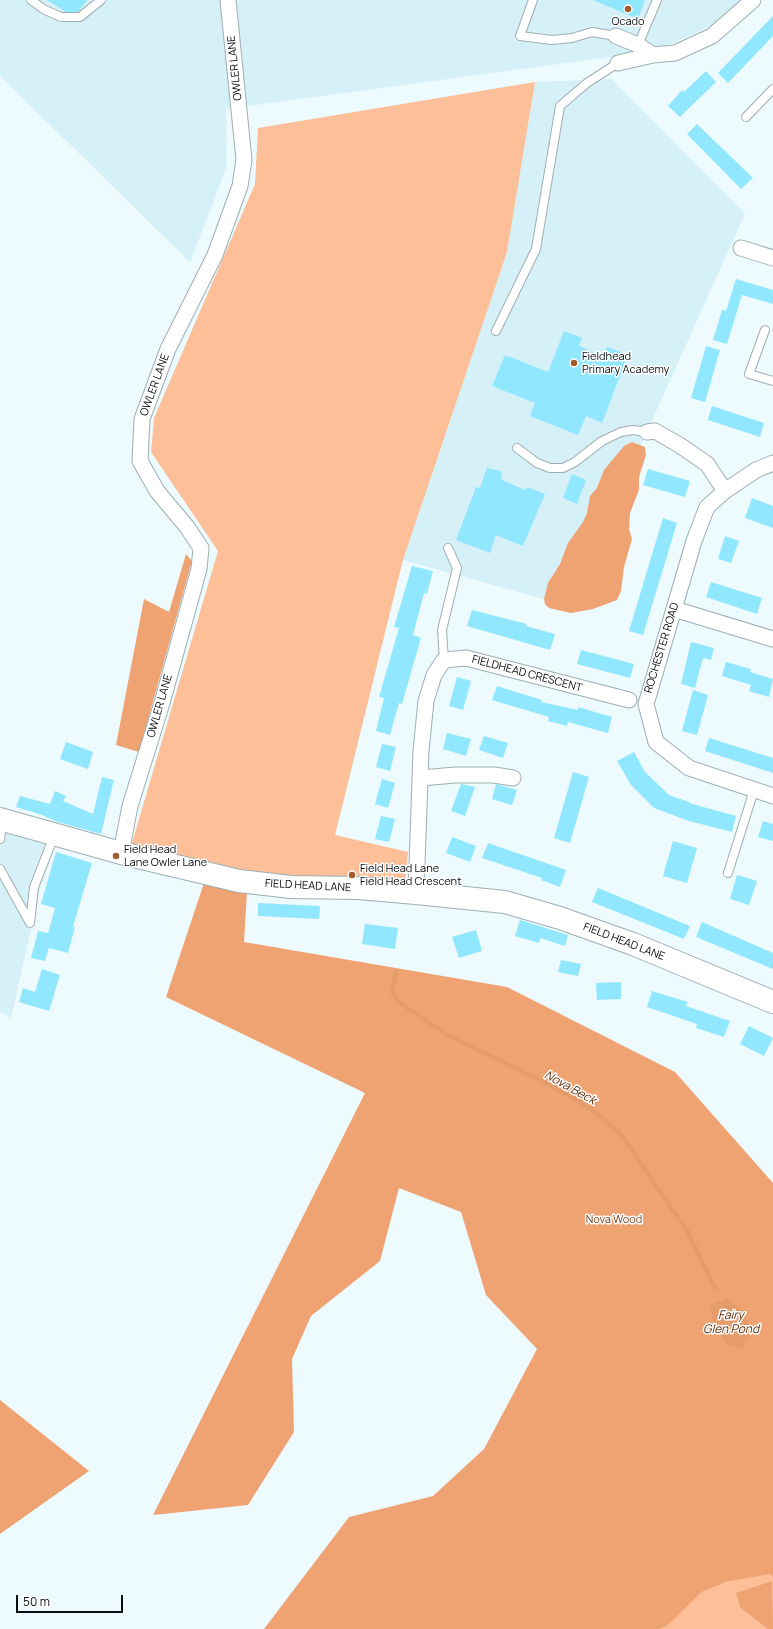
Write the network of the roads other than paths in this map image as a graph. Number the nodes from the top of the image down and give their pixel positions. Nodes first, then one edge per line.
1 (31, 0) edge
2 (101, 0) edge
3 (228, 0) edge
4 (533, 0) edge
5 (657, 0) edge
6 (753, 0) edge
7 (616, 36) joint
8 (638, 45) junction
9 (652, 55) junction
10 (618, 63) joint
11 (773, 89) edge
12 (746, 117) dead end
13 (741, 248) dead end
14 (773, 258) edge
15 (765, 330) dead end
16 (496, 331) dead end
17 (773, 381) edge
18 (647, 432) joint
19 (517, 448) dead end
20 (773, 463) edge
21 (725, 491) junction
22 (448, 548) dead end
23 (674, 609) junction
24 (773, 639) edge
25 (444, 660) junction
26 (629, 700) dead end
27 (420, 778) junction
28 (513, 778) dead end
29 (754, 790) junction
30 (773, 796) edge
31 (1, 826) edge
32 (54, 835) junction
33 (121, 853) junction
34 (0, 869) edge
35 (728, 873) dead end
36 (416, 893) junction
37 (773, 1002) edge

1 - 2 lane
3 - 33 street, OWLER LANE
4 - 7 lane
5 - 8 lane
6 - 9 street
7 - 8 street
8 - 9 street
9 - 10 street
10 - 16 lane
11 - 12 lane
13 - 14 street
15 - 17 lane
18 - 19 lane
18 - 21 street
20 - 21 street, ROCHESTER ROAD
21 - 23 street, ROCHESTER ROAD
22 - 25 lane
23 - 24 street
23 - 29 street, ROCHESTER ROAD
25 - 26 street, FIELDHEAD CRESCENT
25 - 27 street
27 - 28 street
27 - 36 street
29 - 30 street, ROCHESTER ROAD
29 - 35 lane
31 - 32 main road, FIELD HEAD LANE
32 - 33 main road, FIELD HEAD LANE
32 - 34 lane
33 - 36 main road, FIELD HEAD LANE
36 - 37 main road, FIELD HEAD LANE

